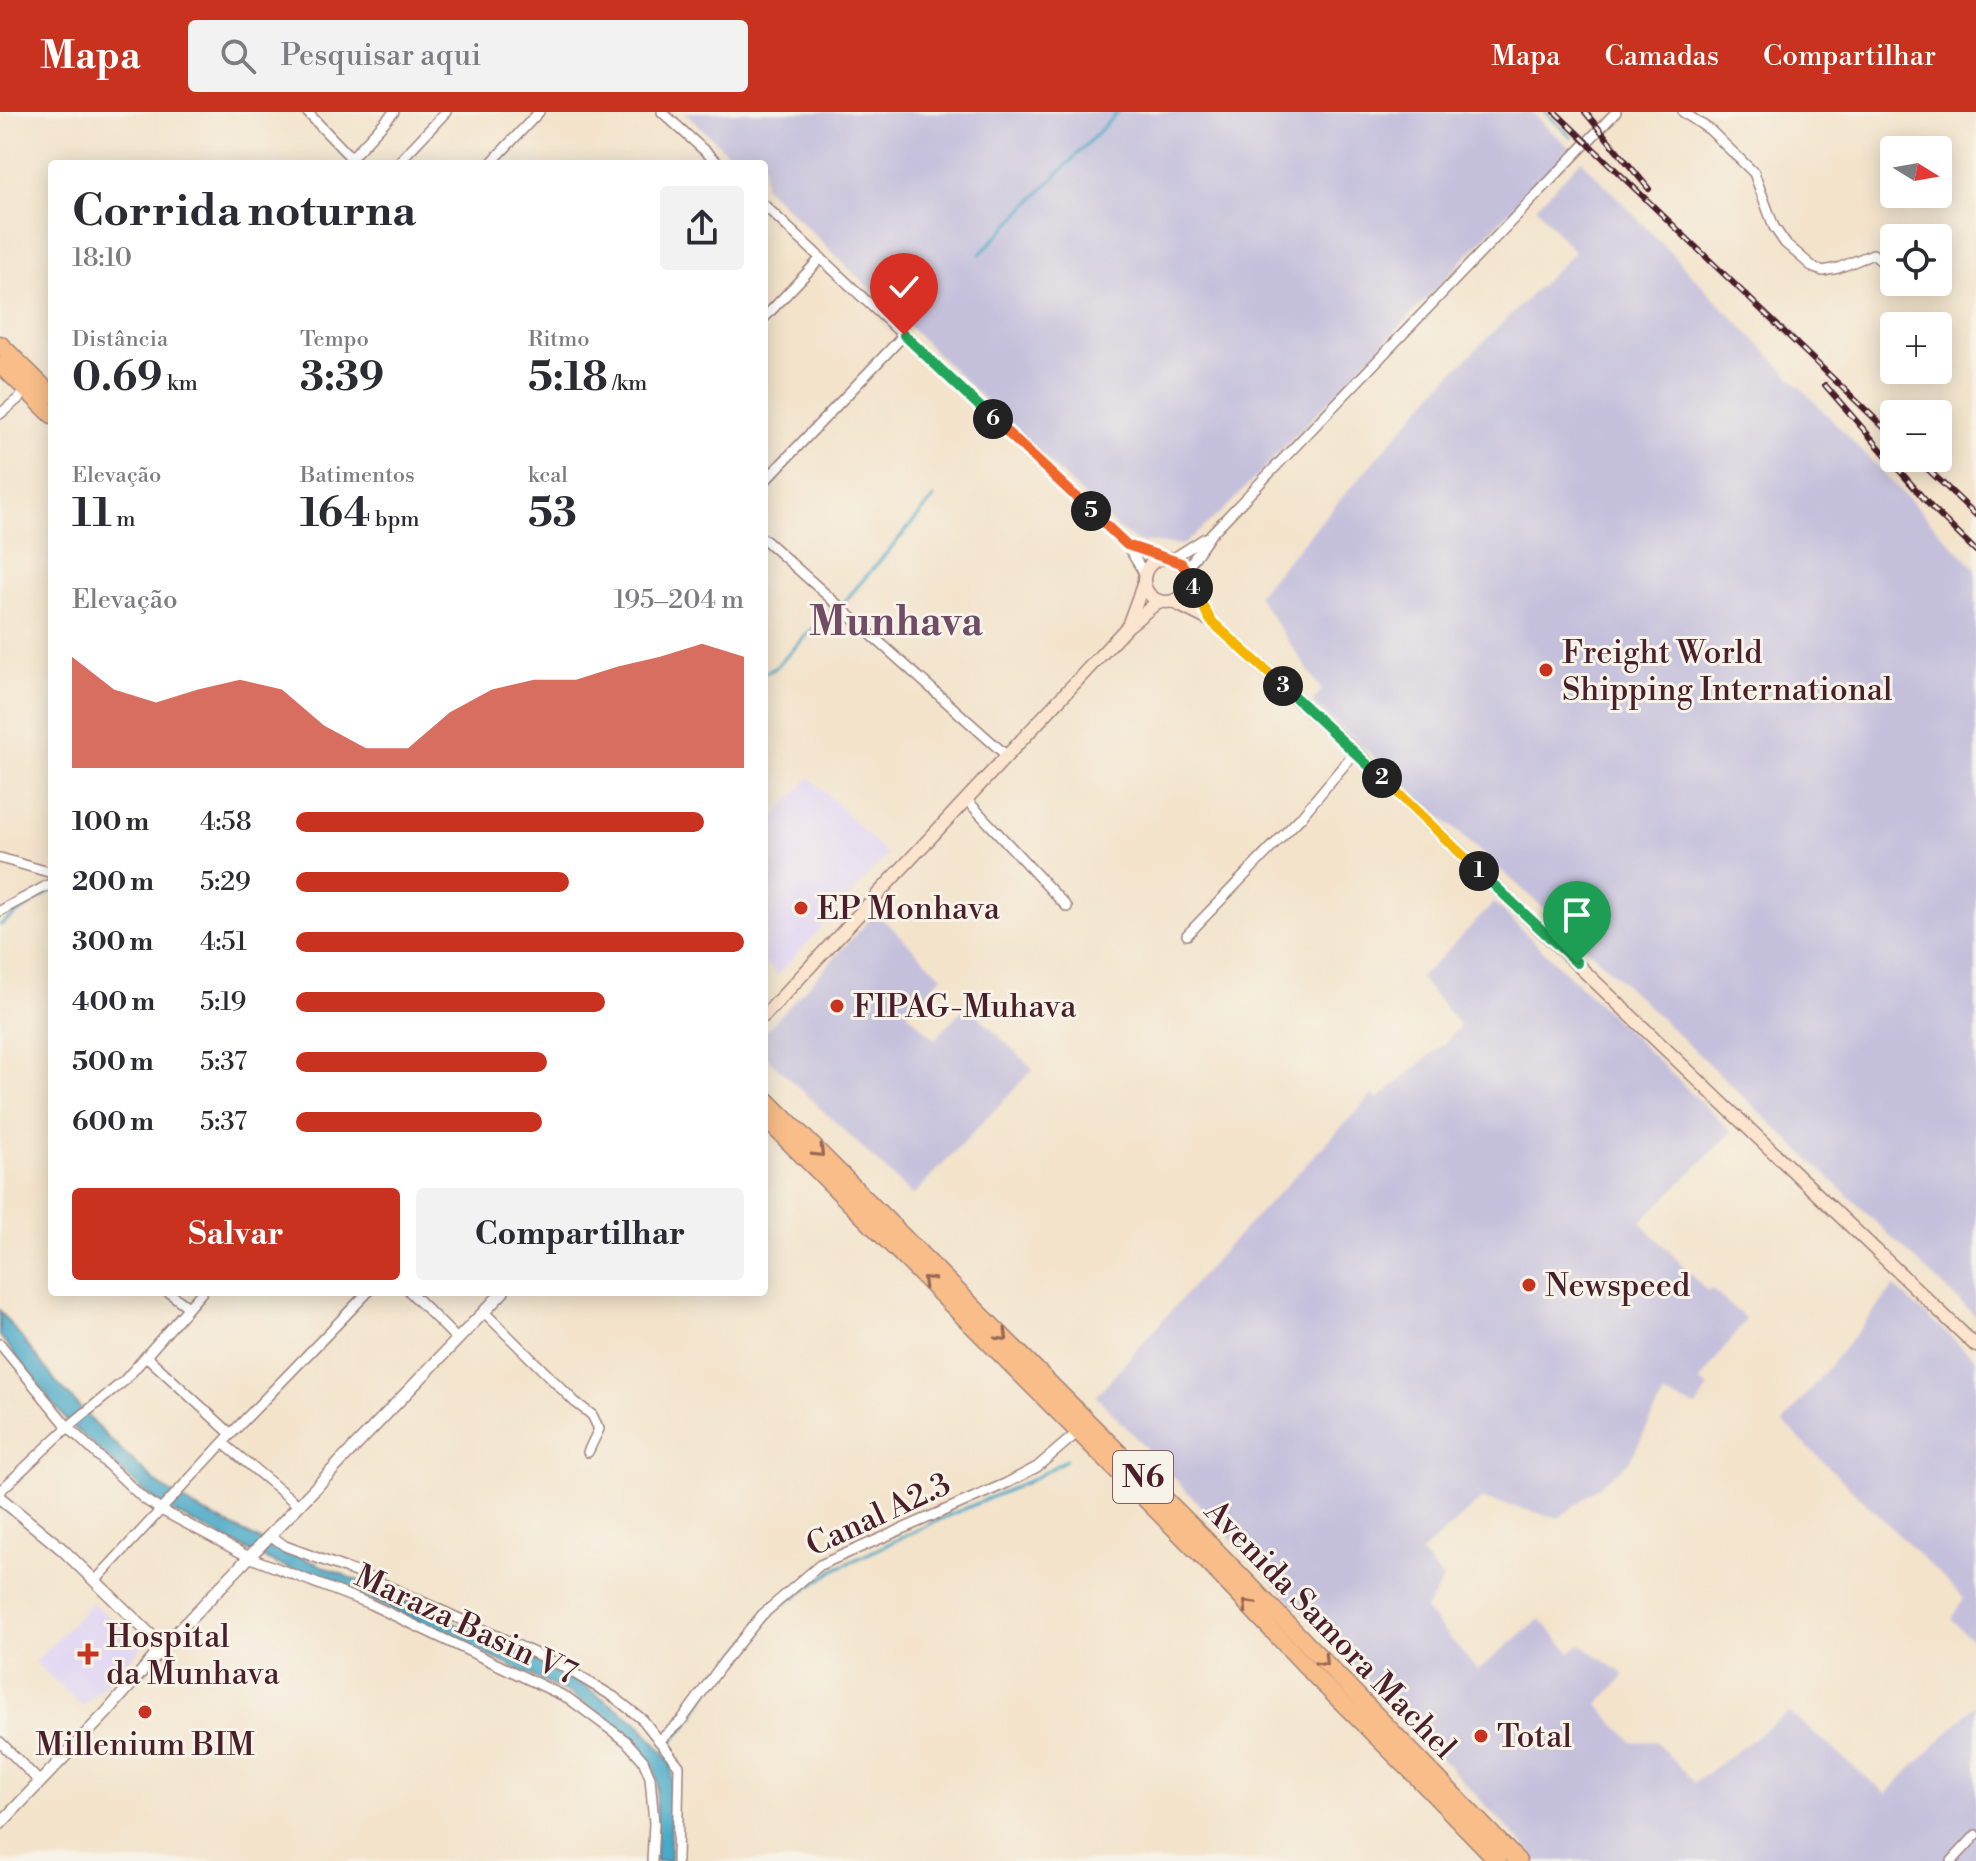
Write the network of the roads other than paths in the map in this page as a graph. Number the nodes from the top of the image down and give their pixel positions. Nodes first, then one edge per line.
1 (307, 112) edge
2 (394, 112) edge
3 (446, 112) edge
4 (539, 112) edge
5 (662, 112) edge
6 (1616, 112) edge
7 (1683, 112) edge
8 (353, 160) edge
9 (355, 160) edge
10 (401, 160) edge
11 (494, 160) edge
12 (715, 160) edge
13 (768, 214) edge
14 (821, 258) junction
15 (1880, 260) edge
16 (768, 314) edge
17 (904, 335) junction
18 (0, 344) edge
19 (0, 364) edge
20 (33, 386) junction
21 (48, 393) edge
22 (48, 409) edge
23 (0, 414) edge
24 (768, 478) edge
25 (1211, 534) junction
26 (768, 543) edge
27 (1127, 545) junction
28 (1168, 558) junction
29 (1188, 576) junction
30 (1145, 579) junction
31 (1166, 601) junction
32 (1211, 621) junction
33 (1128, 626) junction
34 (1355, 752) junction
35 (1007, 756) junction
36 (966, 799) junction
37 (0, 858) edge
38 (48, 872) edge
39 (48, 885) edge
40 (1067, 907) dead end
41 (0, 911) edge
42 (1187, 935) dead end
43 (768, 1012) edge
44 (768, 1101) edge
45 (768, 1121) edge
46 (173, 1296) edge
47 (198, 1296) edge
48 (364, 1296) edge
49 (414, 1296) edge
50 (499, 1296) edge
51 (187, 1306) junction
52 (484, 1312) junction
53 (458, 1340) junction
54 (0, 1344) edge
55 (1976, 1346) edge
56 (146, 1356) junction
57 (68, 1427) junction
58 (1078, 1432) junction
59 (231, 1434) junction
60 (223, 1443) junction
61 (588, 1452) dead end
62 (0, 1491) edge
63 (0, 1498) edge
64 (298, 1505) junction
65 (161, 1510) junction
66 (270, 1535) junction
67 (251, 1558) junction
68 (95, 1581) junction
69 (163, 1647) junction
70 (659, 1741) junction
71 (0, 1742) edge
72 (40, 1782) junction
73 (0, 1824) edge
74 (1976, 1835) edge
75 (652, 1861) edge
76 (677, 1861) edge
77 (1498, 1861) edge
78 (1518, 1861) edge
79 (1952, 1861) edge

1 - 8 street
2 - 9 street
3 - 10 street
4 - 11 street
5 - 12 street
6 - 25 street
7 - 15 street
13 - 14 street
14 - 16 street
14 - 17 street
17 - 24 street
17 - 27 street
18 - 20 highway
19 - 20 highway
20 - 21 highway
20 - 22 highway
20 - 23 street
25 - 28 street
25 - 29 street
26 - 35 street
27 - 28 street
27 - 30 street
28 - 29 main road
28 - 30 main road
29 - 31 main road
29 - 32 main road
30 - 31 main road
30 - 33 main road
31 - 32 main road
31 - 33 main road
32 - 34 main road
33 - 35 main road
34 - 42 street
34 - 55 main road
35 - 36 main road
36 - 40 street
36 - 43 main road
37 - 38 street
39 - 41 street
44 -> 78 highway, Avenida Samora Machel / N6
58 -> 45 highway, Avenida Samora Machel / N6
46 - 51 street
47 - 51 street
48 - 59 street
49 - 53 street
50 - 52 street
51 - 56 street
52 - 53 street
52 - 61 street
53 - 64 street
54 - 57 street, Maraza Basin V7
56 - 57 street
56 - 59 street
57 - 62 street
57 - 65 street, Maraza Basin V7
58 - 70 street, Canal A2.3
77 -> 58 highway, Avenida Samora Machel / N6
59 - 60 street
60 - 64 street
60 - 65 street
63 - 68 street
64 - 66 street
65 - 67 street, Maraza Basin V7
65 - 68 street
66 - 67 street
66 - 70 street
67 - 69 street
67 - 75 street, Maraza Basin V7
68 - 69 street
69 - 72 street
70 - 76 street
71 - 72 street
72 - 73 street
74 - 79 street

